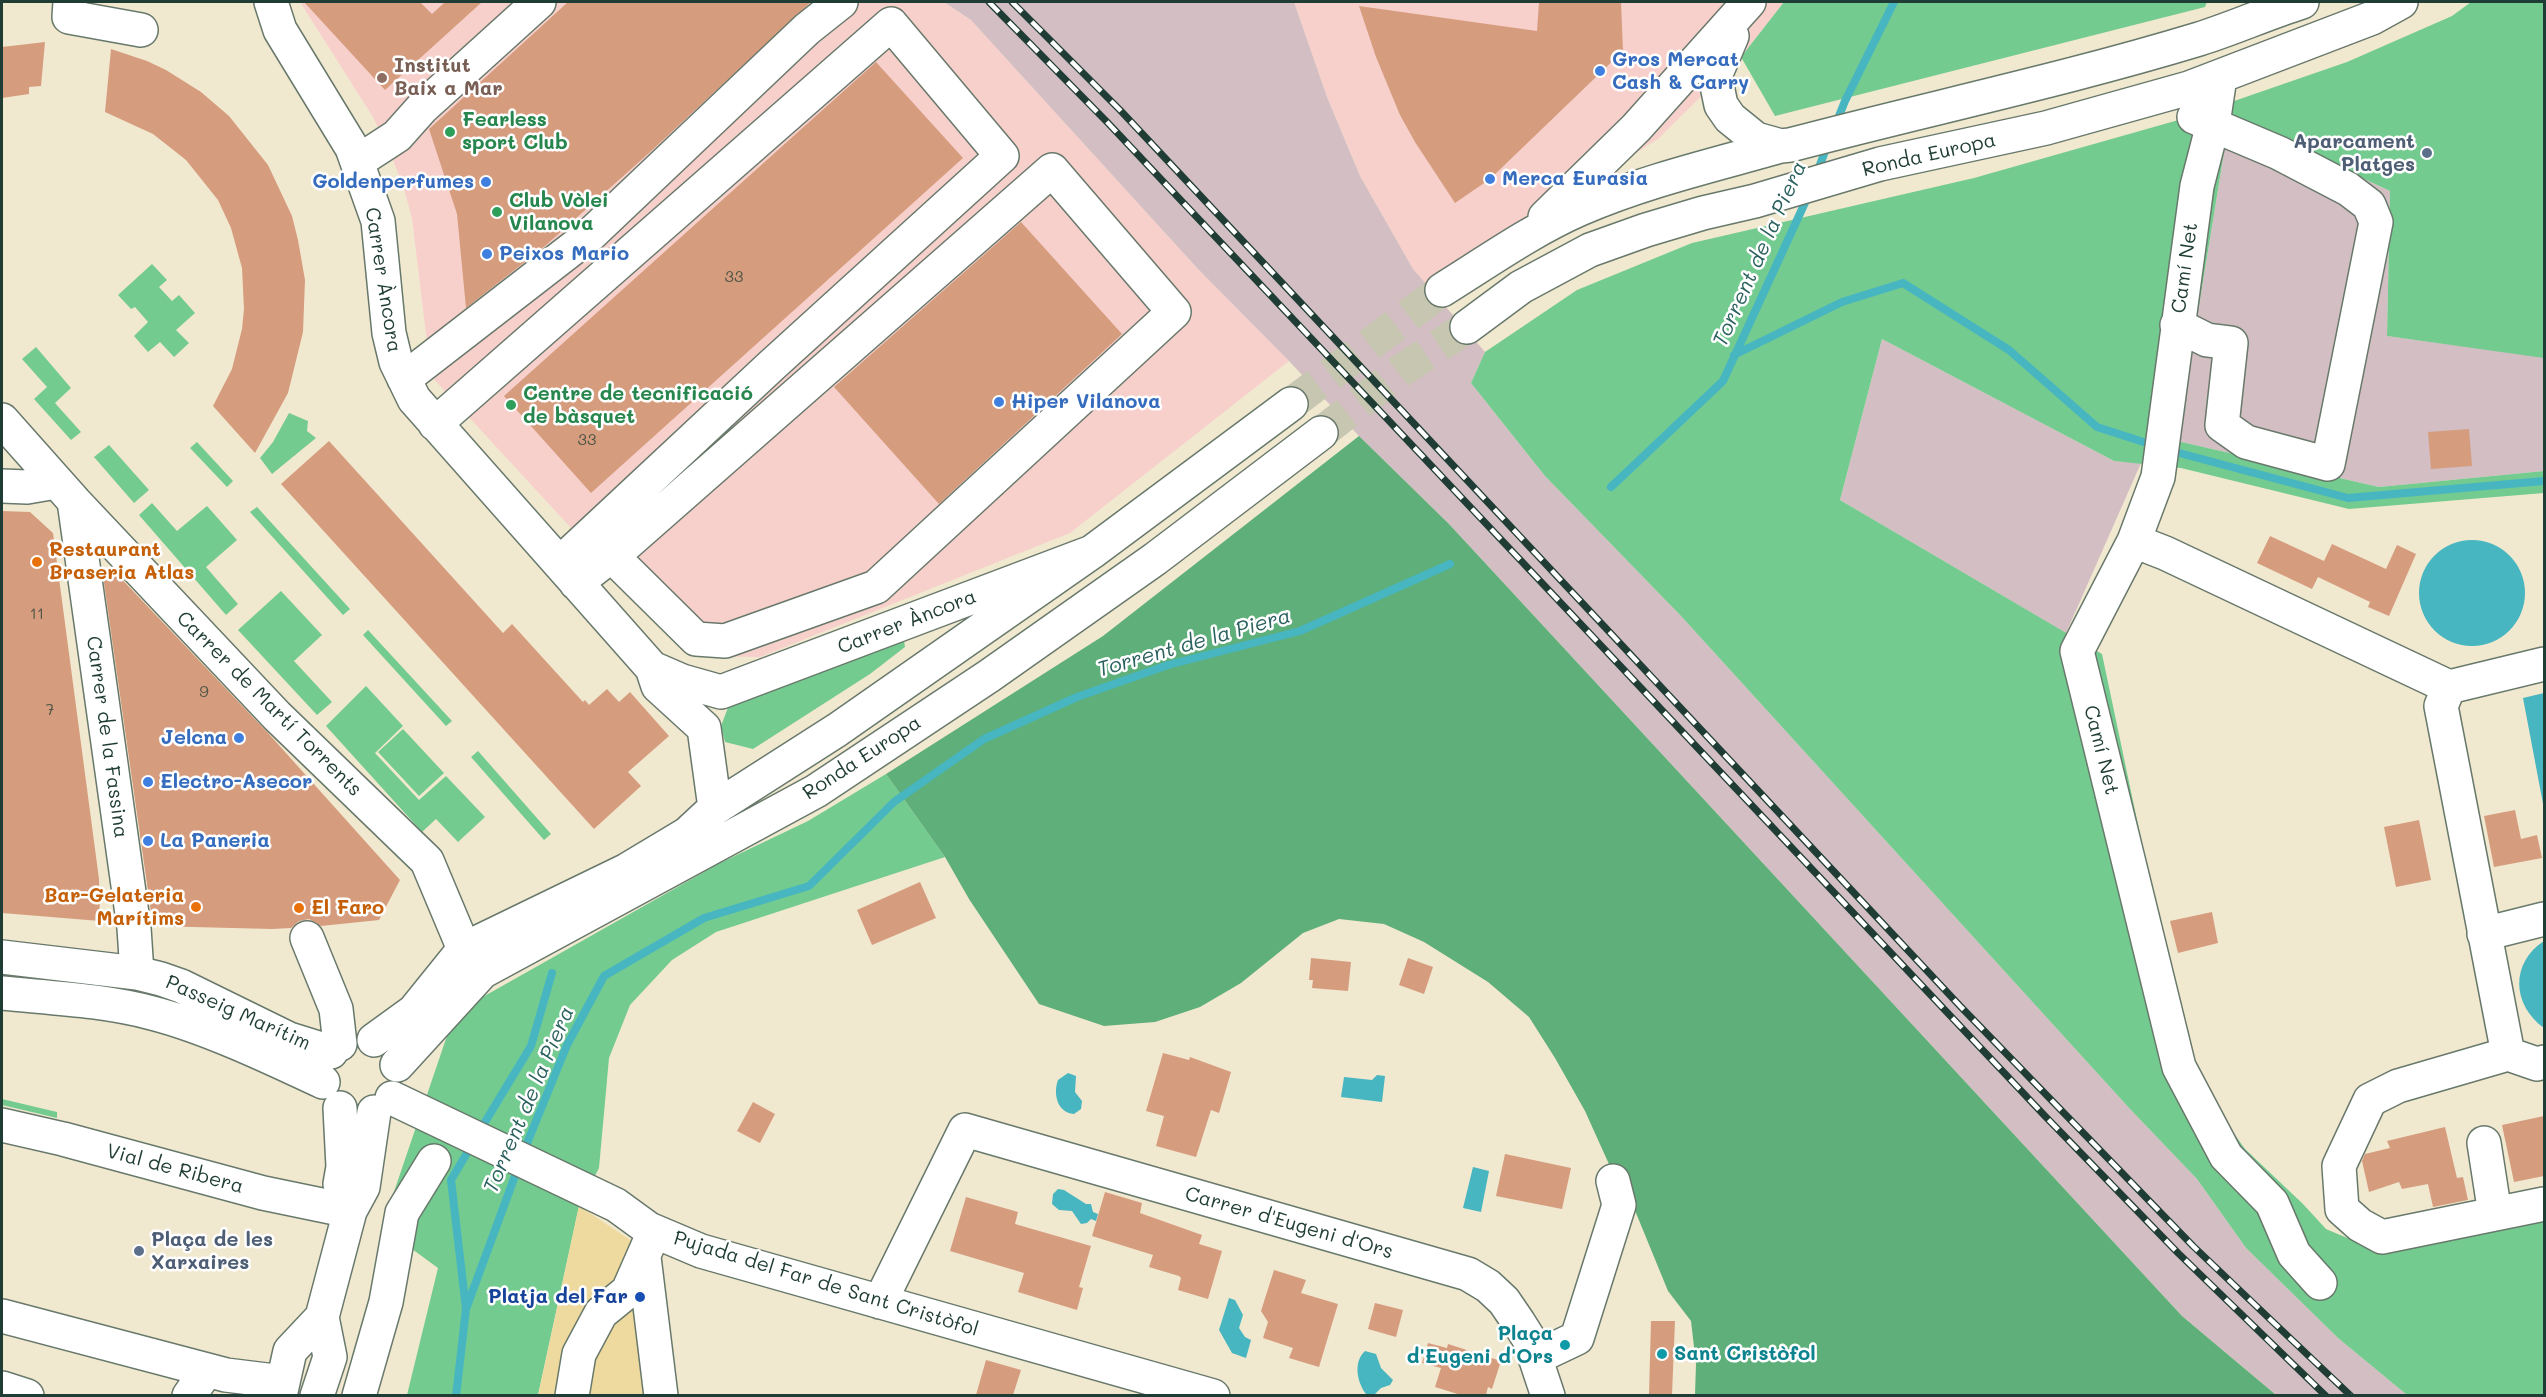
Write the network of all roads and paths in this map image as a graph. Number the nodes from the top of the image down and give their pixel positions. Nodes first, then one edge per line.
1 (70, 2) edge
2 (271, 2) edge
3 (539, 2) edge
4 (841, 2) edge
5 (2302, 2) edge
6 (2401, 2) edge
7 (1746, 6) edge
8 (141, 30) dead end
9 (2199, 109) junction
10 (1785, 146) junction
11 (357, 162) junction
12 (1525, 238) junction
13 (1442, 290) tunnel mouth
14 (2177, 325) junction
15 (1467, 327) tunnel mouth
16 (404, 379) junction
17 (1291, 404) tunnel mouth
18 (2, 420) edge
19 (435, 423) junction
20 (1321, 433) tunnel mouth
21 (2, 486) edge
22 (65, 492) junction
23 (2134, 541) junction
24 (1092, 552) junction
25 (610, 554) junction
26 (568, 573) junction
27 (2544, 664) edge
28 (652, 668) junction
29 (2449, 687) junction
30 (721, 692) junction
31 (704, 728) junction
32 (715, 808) junction
33 (2544, 919) edge
34 (2484, 934) junction
35 (307, 938) dead end
36 (464, 949) junction
37 (2, 957) edge
38 (137, 973) junction
39 (2, 993) edge
40 (374, 1040) junction
41 (2508, 1054) junction
42 (2544, 1062) edge
43 (397, 1065) junction
44 (334, 1071) junction
45 (383, 1105) junction
46 (2, 1125) edge
47 (2484, 1143) dead end
48 (434, 1161) dead end
49 (1613, 1182) dead end
50 (2544, 1204) edge
51 (350, 1210) junction
52 (2495, 1214) junction
53 (646, 1242) junction
54 (2320, 1283) dead end
55 (880, 1302) junction
56 (2, 1316) edge
57 (322, 1317) junction
58 (1535, 1358) junction
59 (198, 1383) edge
60 (270, 1388) edge
61 (317, 1395) edge
62 (359, 1395) edge
63 (572, 1395) edge
64 (662, 1395) edge
65 (1213, 1395) edge
66 (1548, 1395) edge

1 - 8 street
2 - 11 street, Carrer Àncora
3 - 11 street
4 - 16 street
5 - 10 street
6 - 9 street, Camí Net
7 - 10 street
7 - 12 street
9 - 14 street, Camí Net
9 - 14 street
9 - 15 street, Ronda Europa
10 - 12 street
11 - 16 street, Carrer Àncora
12 - 13 street
14 - 23 street, Camí Net
16 - 19 street, Carrer Àncora
17 - 24 street, Ronda Europa
18 - 22 street, Carrer de Martí Torrents
19 - 26 street, Carrer Àncora
19 - 26 street
20 - 43 street, Ronda Europa
21 - 22 street
22 - 36 street, Carrer de Martí Torrents
22 - 38 street, Carrer de la Fassina
23 - 29 street
23 - 54 street, Camí Net
24 - 30 street, Carrer Àncora
24 - 32 street, Ronda Europa
25 - 25 street
25 - 26 street
26 - 28 street, Carrer Àncora
27 - 29 street
28 - 30 street, Carrer Àncora
28 - 31 street, Carrer Àncora
29 - 34 street
30 - 31 street
31 - 32 street
32 - 36 street, Ronda Europa
33 - 34 street
34 - 41 street
35 - 44 street
36 - 40 street, Ronda Europa
37 - 38 street, Passeig Marítim
38 - 44 street, Passeig Marítim
39 - 44 street, Passeig Marítim
40 - 43 street
40 - 44 street
41 - 42 street
41 - 52 street
43 - 45 street
44 - 45 street
44 - 51 street
45 - 51 street
45 - 53 street, Pujada del Far de Sant Cristòfol
46 - 51 street, Vial de Ribera
47 - 52 street
48 - 62 street
49 - 58 street
50 - 52 street
51 - 57 street
53 - 55 street, Pujada del Far de Sant Cristòfol
53 - 63 street
53 - 64 street
55 - 58 street, Carrer d'Eugeni d'Ors
55 - 65 street, Pujada del Far de Sant Cristòfol
56 - 59 street
57 - 60 street
57 - 61 street
58 - 66 street, Carrer d'Eugeni d'Ors
59 - 60 street

